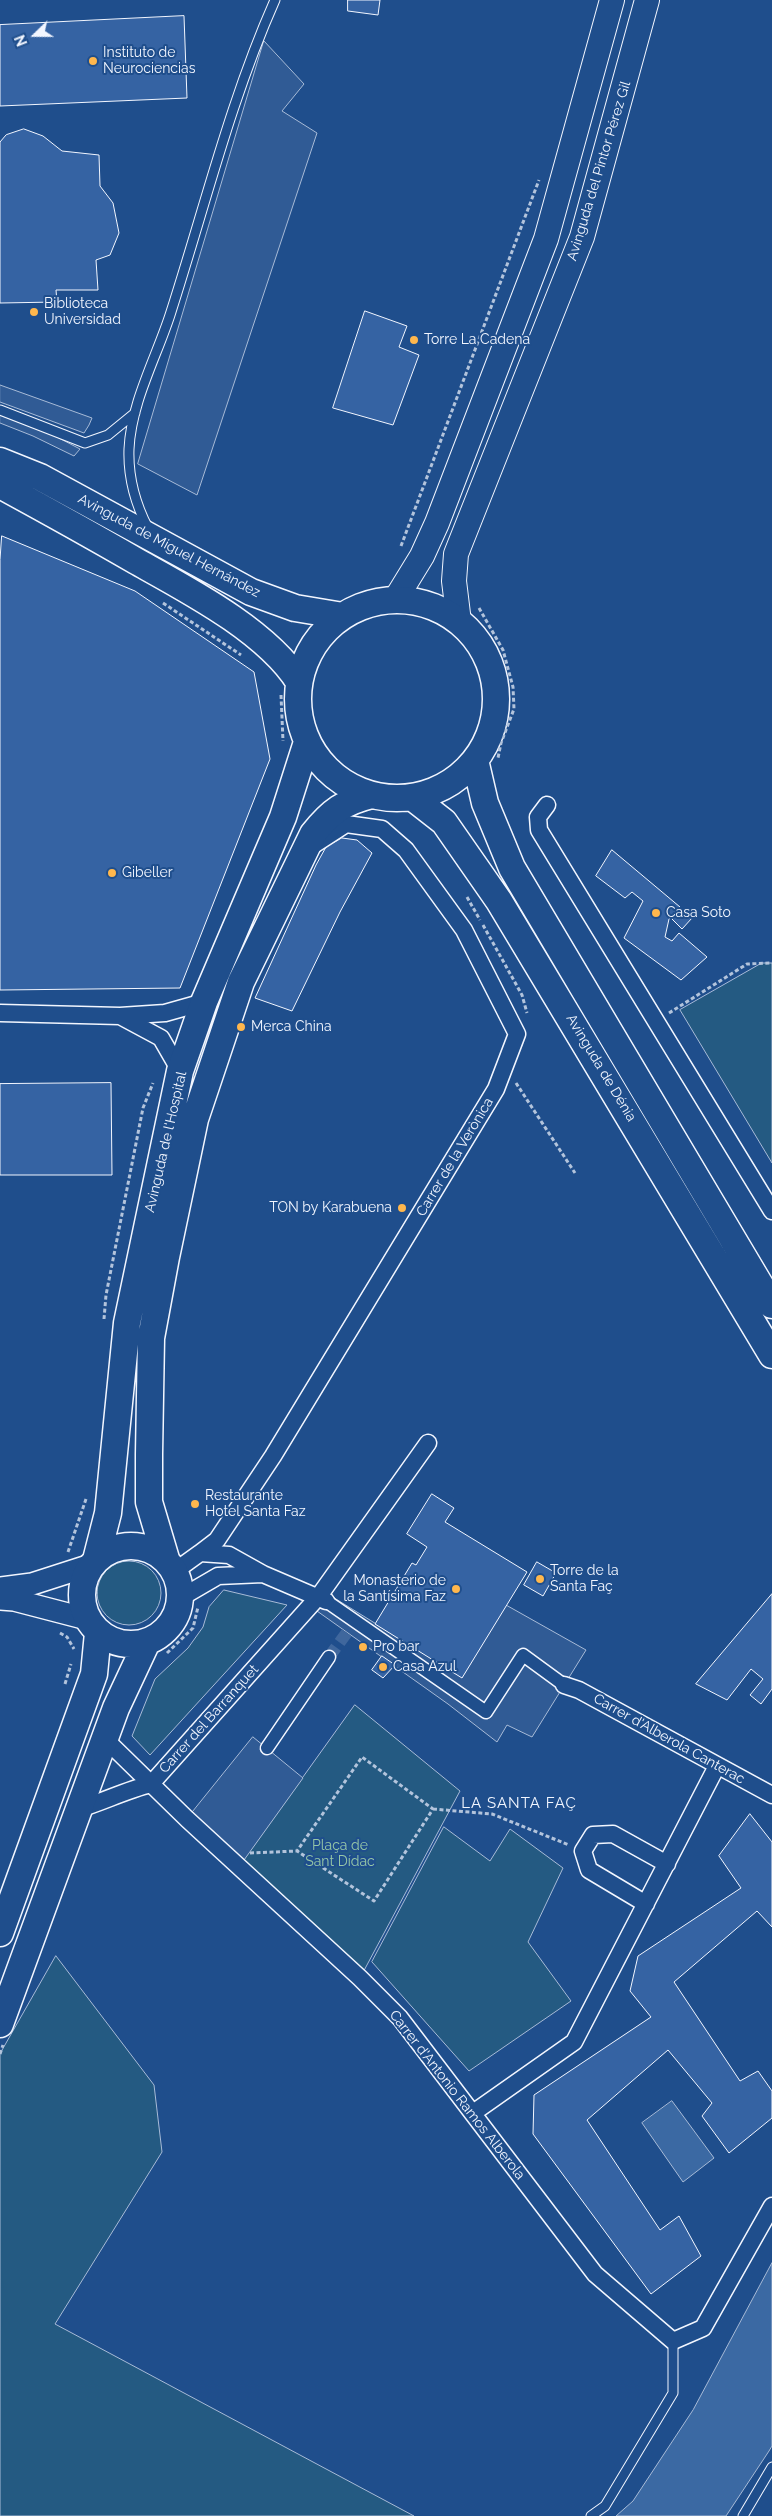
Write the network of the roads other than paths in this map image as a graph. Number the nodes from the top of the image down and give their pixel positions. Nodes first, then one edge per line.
1 (275, 0) edge
2 (612, 0) edge
3 (647, 0) edge
4 (0, 410) edge
5 (135, 413) junction
6 (0, 461) edge
7 (0, 485) edge
8 (156, 542) junction
9 (395, 600) junction
10 (343, 616) junction
11 (459, 622) junction
12 (290, 686) junction
13 (307, 742) junction
14 (486, 760) junction
15 (372, 796) junction
16 (412, 797) junction
17 (547, 805) dead end
18 (304, 852) junction
19 (204, 1002) junction
20 (0, 1013) edge
21 (120, 1016) junction
22 (180, 1071) junction
23 (772, 1211) edge
24 (772, 1304) edge
25 (772, 1354) edge
26 (428, 1443) dead end
27 (200, 1553) junction
28 (93, 1562) junction
29 (171, 1565) junction
30 (263, 1574) junction
31 (0, 1588) edge
32 (182, 1597) junction
33 (0, 1599) edge
34 (322, 1599) junction
35 (93, 1626) junction
36 (146, 1644) junction
37 (330, 1657) tunnel mouth
38 (564, 1685) joint
39 (105, 1739) junction
40 (267, 1748) dead end
41 (718, 1766) junction
42 (150, 1784) junction
43 (772, 1795) edge
44 (78, 1809) junction
45 (667, 1864) junction
46 (646, 1904) junction
47 (0, 1933) edge
48 (0, 2024) edge
49 (473, 2113) junction
50 (772, 2206) edge
51 (673, 2341) junction
52 (772, 2467) edge
53 (590, 2516) edge
54 (743, 2516) edge

1 - 5 lane
2 - 9 main road
3 - 11 main road, Avinguda del Pintor Pérez Gil
4 - 5 lane
5 - 8 lane
6 - 8 main road, Avinguda de Miguel Hernández
7 - 12 main road, Avinguda de Miguel Hernández
8 - 10 main road, Avinguda de Miguel Hernández
9 - 10 main road
9 - 11 main road
10 - 12 main road
11 - 14 main road
12 - 13 main road
13 - 15 main road
13 - 19 main road, Avinguda de l'Hospital
14 - 16 main road
14 - 24 main road, Avinguda de Dénia
15 - 16 main road
15 - 18 main road, Avinguda de l'Hospital
16 - 25 main road, Avinguda de Dénia
17 - 23 street
18 - 27 street, Carrer de la Verònica
18 - 29 main road, Avinguda de l'Hospital
19 - 21 street
19 - 22 main road, Avinguda de l'Hospital
20 - 21 street
21 - 22 street
22 - 28 main road, Avinguda de l'Hospital
26 - 34 street, Carrer del Barranquet
27 - 29 street, Carrer de la Verònica
27 - 30 street
28 - 29 main road
28 - 31 street
28 - 35 main road
29 - 32 main road
30 - 32 street
30 - 34 street
32 - 36 main road
33 - 35 street
34 - 38 street
34 - 42 street, Carrer del Barranquet
35 - 36 main road
35 - 47 main road
36 - 39 main road
37 - 40 street
38 - 41 street, Carrer d'Alberola Canterac
39 - 42 street, Carrer d'Antonio Ramos Alberola
39 - 44 main road
41 - 43 street, Carrer d'Alberola Canterac
41 - 45 street
42 - 44 street, Carrer del Barranquet
42 - 49 street, Carrer d'Antonio Ramos Alberola
44 - 48 main road
45 - 46 street
45 - 46 street
46 - 49 street
49 - 51 street, Carrer d'Antonio Ramos Alberola
50 - 51 street
51 - 53 lane
52 - 54 lane

